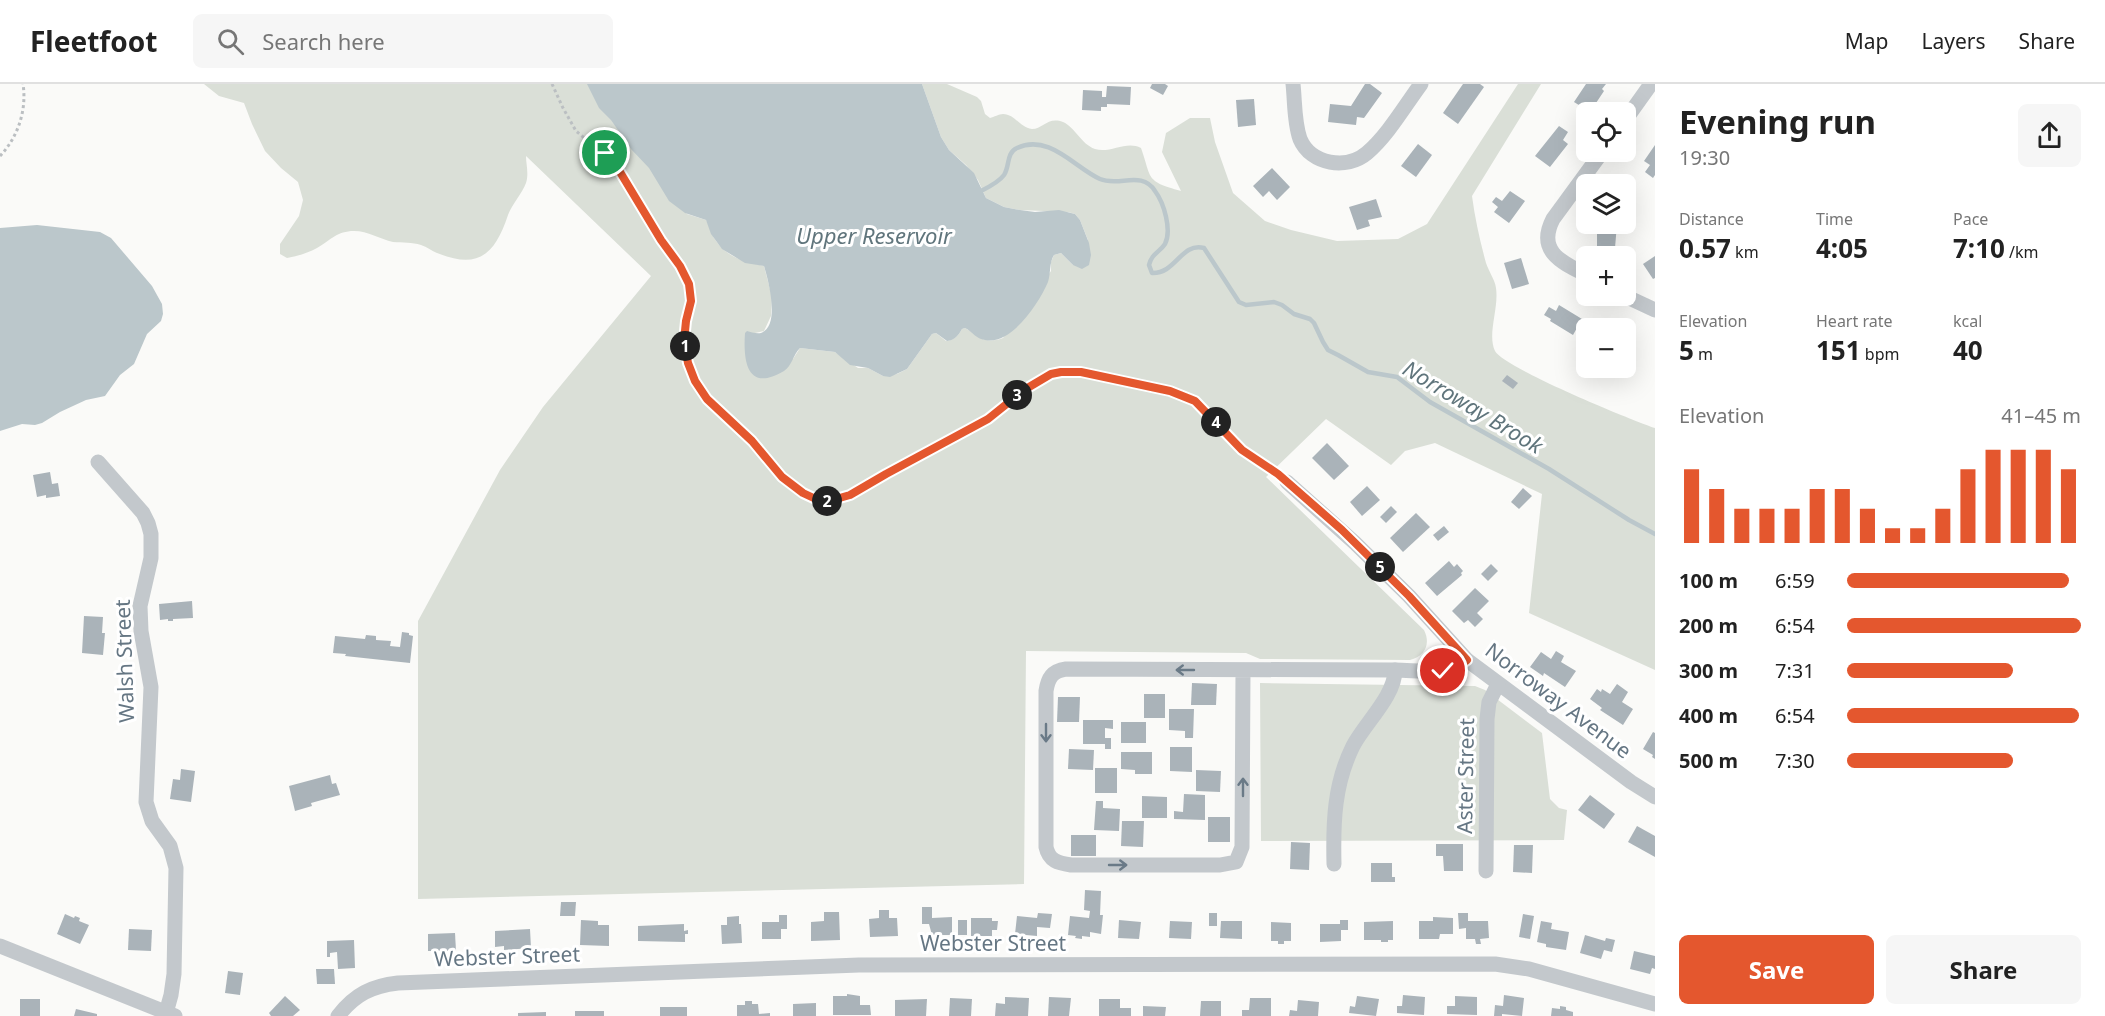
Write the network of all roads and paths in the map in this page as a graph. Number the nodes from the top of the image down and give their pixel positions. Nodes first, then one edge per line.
1 (23, 84) edge
2 (552, 84) edge
3 (1293, 84) edge
4 (1421, 84) edge
5 (1651, 84) edge
6 (1636, 105) edge
7 (0, 156) edge
8 (1595, 162) edge
9 (1576, 269) edge
10 (1636, 301) edge
11 (1655, 310) edge
12 (98, 462) dead end
13 (1287, 482) joint
14 (1467, 660) junction
15 (1244, 670) junction
16 (1395, 670) junction
17 (1498, 684) junction
18 (1655, 797) edge
19 (1334, 864) dead end
20 (1486, 870) dead end
21 (0, 946) edge
22 (1655, 1004) edge
23 (170, 1014) edge
24 (338, 1016) edge

1 - 7 path
2 - 13 path
3 - 4 street
5 - 6 street
8 - 9 street
10 - 11 street
12 - 23 street, Walsh Street
13 - 14 street, Norroway Avenue
14 - 16 street
14 - 17 street, Norroway Avenue
15 -> 15 street
15 - 16 street
16 - 19 street
17 - 18 street, Norroway Avenue
17 - 20 street, Aster Street
21 - 23 street
22 - 24 street, Webster Street

